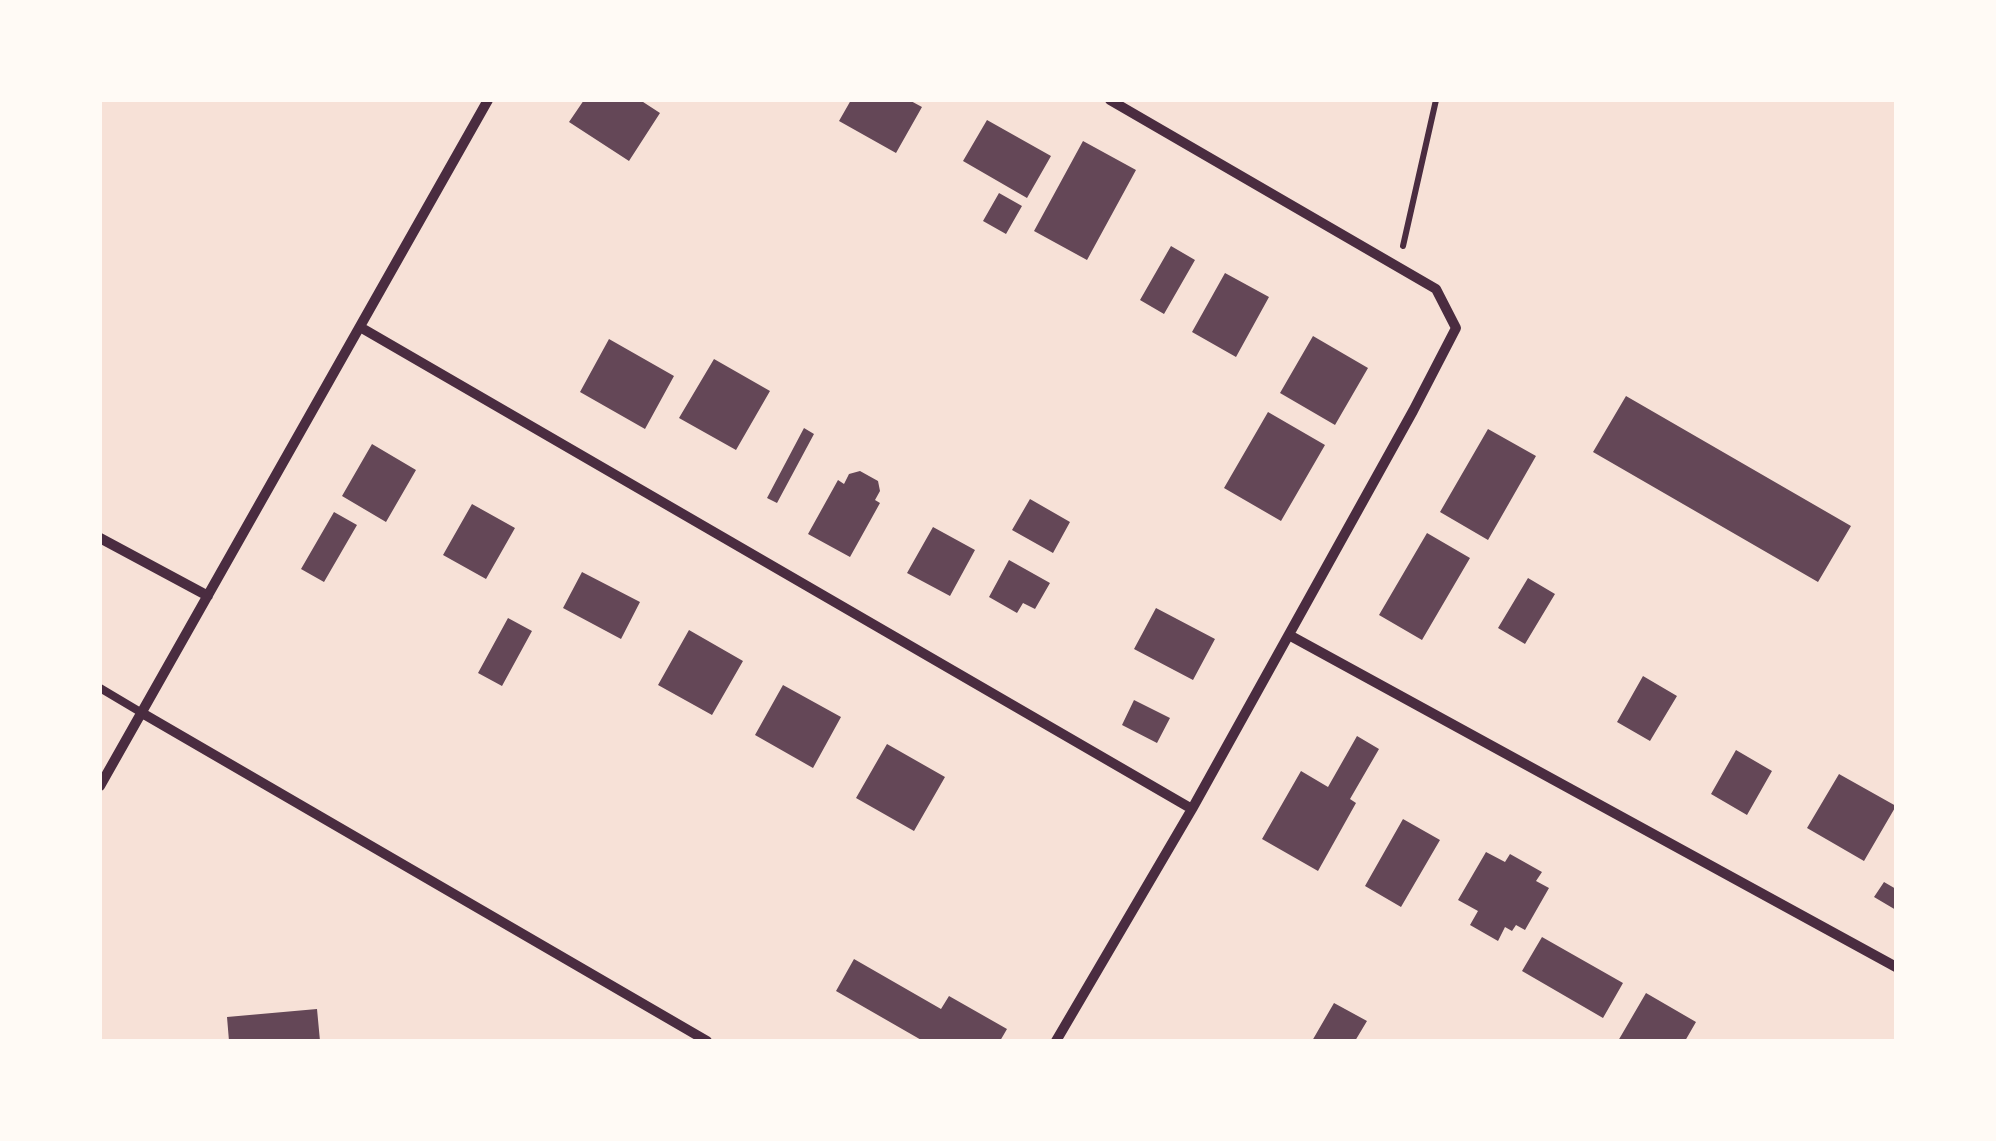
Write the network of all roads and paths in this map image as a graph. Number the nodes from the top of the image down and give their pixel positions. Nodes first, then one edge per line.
1 (488, 100) edge
2 (1110, 100) edge
3 (1436, 100) edge
4 (1398, 267) junction
5 (360, 327) junction
6 (100, 538) edge
7 (208, 596) junction
8 (1289, 635) junction
9 (100, 688) edge
10 (142, 713) junction
11 (100, 786) edge
12 (1192, 809) junction
13 (1896, 967) edge
14 (707, 1041) edge
15 (1056, 1041) edge

1 - 5 street
2 - 4 street
3 - 4 path
4 - 8 street
5 - 7 street
5 - 12 street
6 - 7 street
7 - 10 street
8 - 12 street
8 - 13 street
9 - 10 lane
10 - 11 street
10 - 14 street
12 - 15 street

